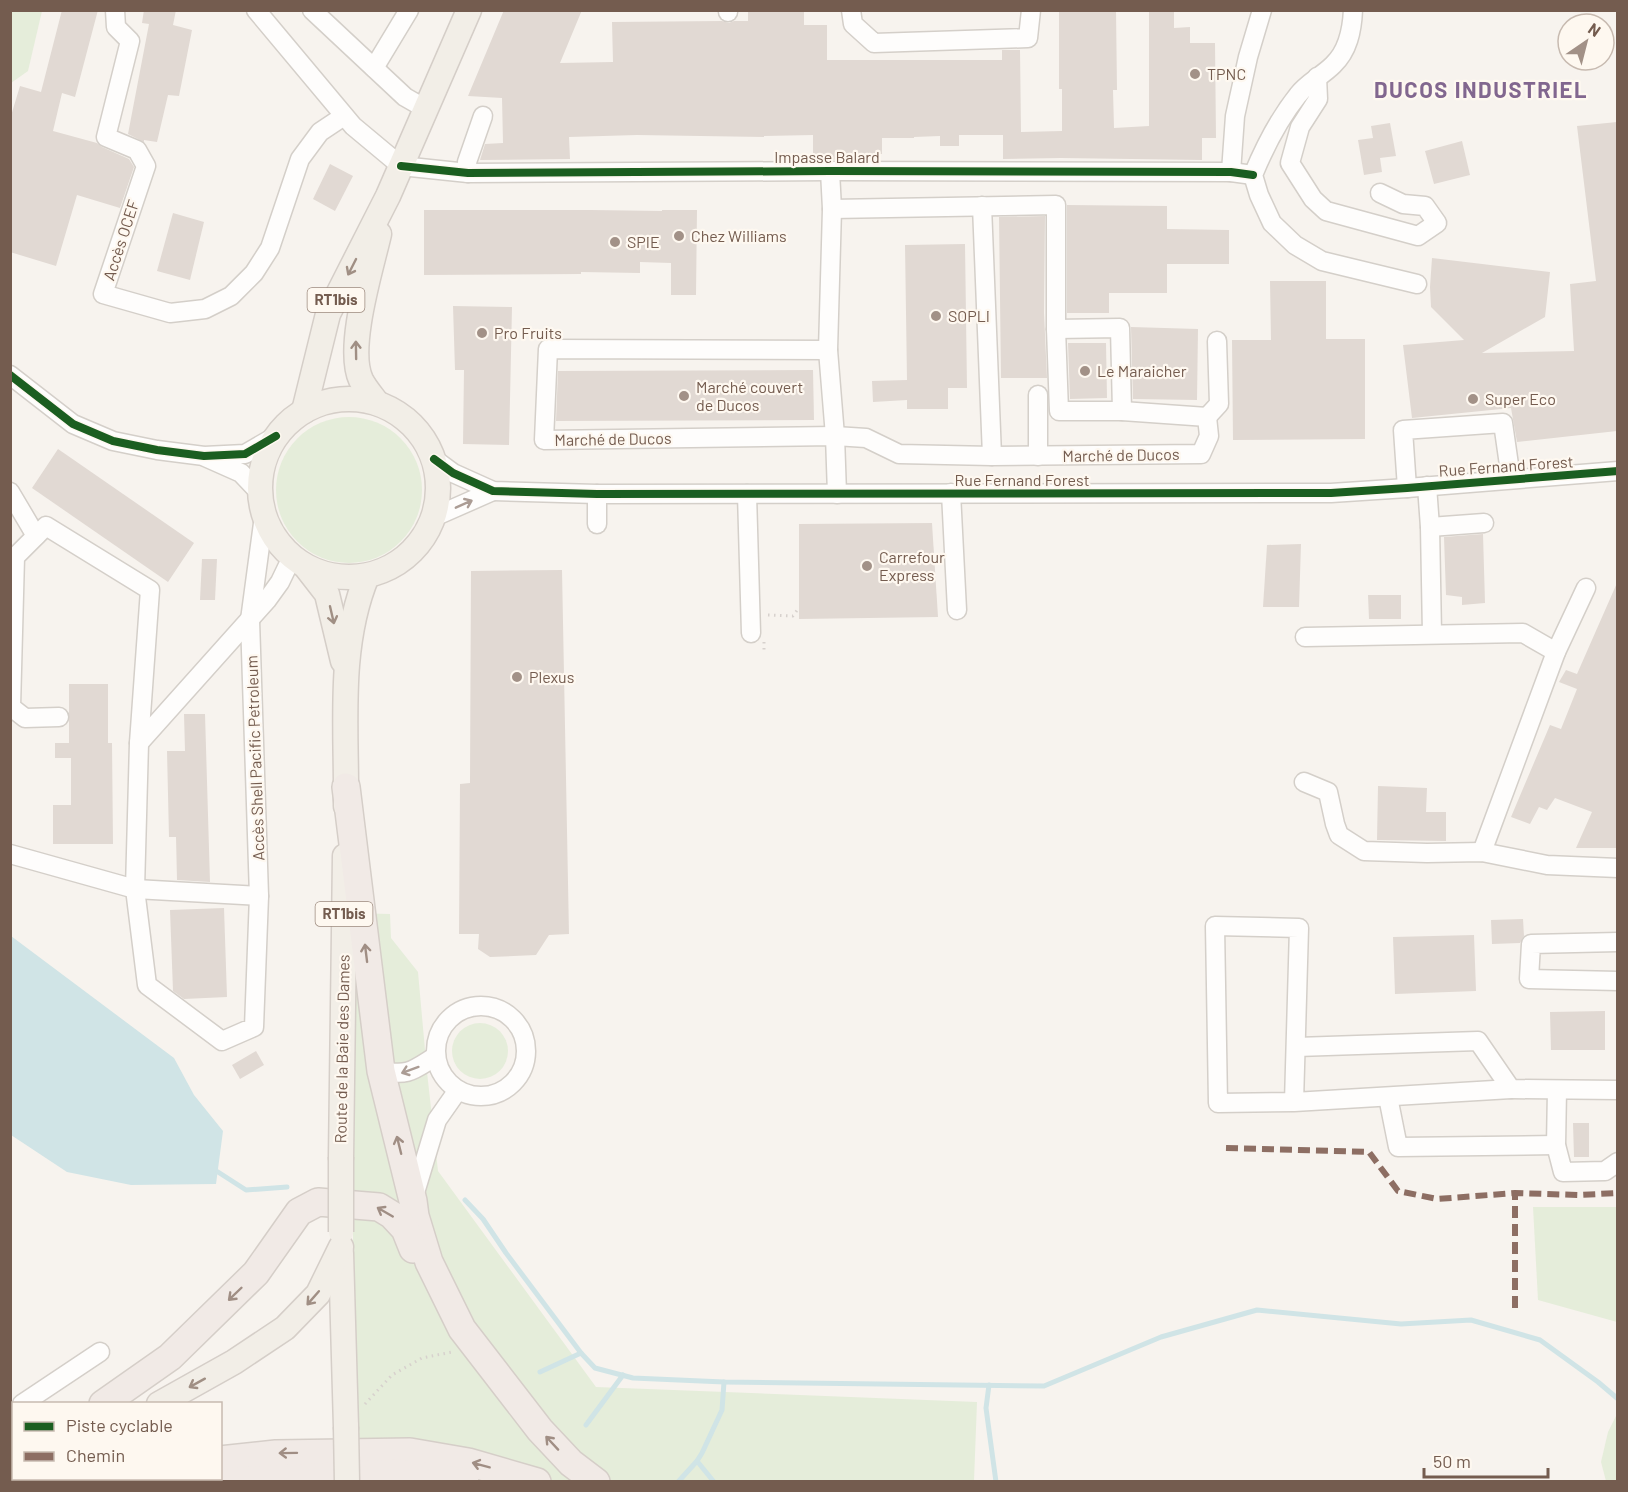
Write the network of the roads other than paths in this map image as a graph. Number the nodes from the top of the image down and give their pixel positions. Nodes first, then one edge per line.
1 (115, 10) edge
2 (256, 10) edge
3 (312, 10) edge
4 (409, 10) edge
5 (469, 10) edge
6 (851, 10) edge
7 (1031, 10) edge
8 (1262, 10) edge
9 (1353, 10) edge
10 (374, 68) junction
11 (1317, 77) junction
12 (426, 109) junction
13 (344, 116) junction
14 (483, 116) dead end
15 (401, 166) junction
16 (830, 171) junction
17 (1231, 172) junction
18 (468, 173) junction
19 (1252, 175) junction
20 (1380, 193) dead end
21 (388, 196) junction
22 (982, 206) junction
23 (832, 209) junction
24 (1418, 284) dead end
25 (1056, 329) junction
26 (1217, 341) dead end
27 (828, 350) junction
28 (10, 375) edge
29 (1038, 395) dead end
30 (377, 403) junction
31 (304, 411) junction
32 (1122, 411) junction
33 (1208, 417) junction
34 (276, 436) junction
35 (835, 436) junction
36 (204, 456) junction
37 (992, 456) junction
38 (1038, 456) junction
39 (434, 459) junction
40 (1617, 471) edge
41 (1511, 479) junction
42 (1427, 486) junction
43 (1407, 488) junction
44 (493, 490) junction
45 (10, 492) edge
46 (951, 493) junction
47 (597, 494) junction
48 (747, 494) junction
49 (837, 494) junction
50 (262, 505) junction
51 (434, 517) junction
52 (1484, 523) dead end
53 (597, 524) dead end
54 (1430, 527) junction
55 (36, 536) junction
56 (298, 561) junction
57 (367, 576) junction
58 (1586, 588) dead end
59 (957, 610) dead end
60 (250, 620) junction
61 (752, 633) dead end
62 (1431, 634) junction
63 (1305, 638) dead end
64 (1557, 652) junction
65 (346, 671) junction
66 (59, 717) dead end
67 (139, 743) junction
68 (1304, 782) dead end
69 (346, 787) junction
70 (1482, 852) junction
71 (10, 854) edge
72 (1617, 868) edge
73 (135, 889) junction
74 (260, 896) junction
75 (1617, 942) edge
76 (1617, 981) edge
77 (1297, 1047) junction
78 (435, 1056) junction
79 (381, 1071) junction
80 (1510, 1089) junction
81 (458, 1090) junction
82 (1557, 1090) junction
83 (1617, 1090) edge
84 (1388, 1097) junction
85 (1294, 1102) junction
86 (1556, 1145) junction
87 (1617, 1162) edge
88 (412, 1201) junction
89 (341, 1240) junction
90 (469, 1338) junction
91 (100, 1352) dead end
92 (25, 1402) edge
93 (106, 1402) edge
94 (163, 1402) edge
95 (222, 1460) edge
96 (216, 1482) edge
97 (347, 1482) edge
98 (465, 1482) edge
99 (537, 1482) edge
100 (596, 1482) edge

1 - 13 street, Accès OCEF
2 - 13 street
3 - 10 street
4 - 10 street
5 - 12 main road, RT1bis
6 - 7 street
8 - 17 street
9 - 11 street
10 - 12 street
11 - 19 street
11 - 20 street
12 - 15 main road, RT1bis
13 - 15 street
14 - 18 street
15 - 18 street, Impasse Balard
15 - 21 main road, RT1bis
16 - 17 street, Impasse Balard
16 - 18 street, Impasse Balard
16 - 23 street
17 - 19 street, Impasse Balard
19 - 24 street
30 -> 21 main road, RT1bis
21 -> 31 main road, RT1bis
22 - 23 street
22 - 25 street
22 - 37 street
23 - 27 street
25 - 32 street
25 - 32 street
26 - 33 street, Marché de Ducos
27 - 35 street
27 - 35 street, Marché de Ducos
28 - 36 street
29 - 38 street, Marché de Ducos
30 - 31 main road
30 - 39 main road
31 - 34 main road
32 - 33 street
33 - 38 street, Marché de Ducos
34 - 36 street
34 - 50 main road
35 - 37 street, Marché de Ducos
35 - 49 street
36 - 50 street
37 - 38 street, Marché de Ducos
39 - 44 street, Rue Fernand Forest
39 - 51 main road
40 - 41 street, Rue Fernand Forest
41 - 42 street, Rue Fernand Forest
41 - 43 street
42 - 43 street, Rue Fernand Forest
42 - 54 street
43 - 46 street, Rue Fernand Forest
44 - 47 street, Rue Fernand Forest
51 -> 44 street, Rue Fernand Forest
45 - 55 street
46 - 49 street, Rue Fernand Forest
46 - 59 street
47 - 48 street, Rue Fernand Forest
47 - 53 street
48 - 49 street, Rue Fernand Forest
48 - 61 street
50 - 56 main road
50 - 60 street, Accès Shell Pacific Petroleum
51 - 57 main road
52 - 54 street
54 - 62 street
55 - 66 street
55 - 67 street, Accès Shell Pacific Petroleum
56 - 57 main road
56 - 60 street, Accès Shell Pacific Petroleum
56 -> 65 main road, Route de la Baie des Dames / RT1bis
57 - 65 main road, Route de la Baie des Dames / RT1bis
58 - 64 street
60 - 67 street, Accès Shell Pacific Petroleum
60 - 74 street, Accès Shell Pacific Petroleum
62 - 63 street
62 - 64 street
64 - 70 street
65 - 69 main road, Route de la Baie des Dames / RT1bis
67 - 73 street, Accès Shell Pacific Petroleum
68 - 70 street
79 -> 69 highway
69 - 89 main road, Route de la Baie des Dames / RT1bis, bridge
70 - 72 street
71 - 73 street
73 - 74 street
73 - 74 street, Accès Shell Pacific Petroleum
75 - 76 street
77 - 80 street
77 - 85 street
77 - 85 street
78 -> 79 street
78 - 81 street
78 - 81 street
88 -> 79 highway
80 - 82 street
80 - 84 street
81 - 88 street
82 - 83 street
82 - 86 street
84 - 85 street
84 - 86 street
86 - 87 street
88 - 90 highway
89 -> 94 main road
89 - 97 main road, Route de la Baie des Dames / RT1bis, bridge
90 -> 93 highway
100 -> 90 highway
91 - 92 street
99 -> 95 highway
96 - 98 highway

